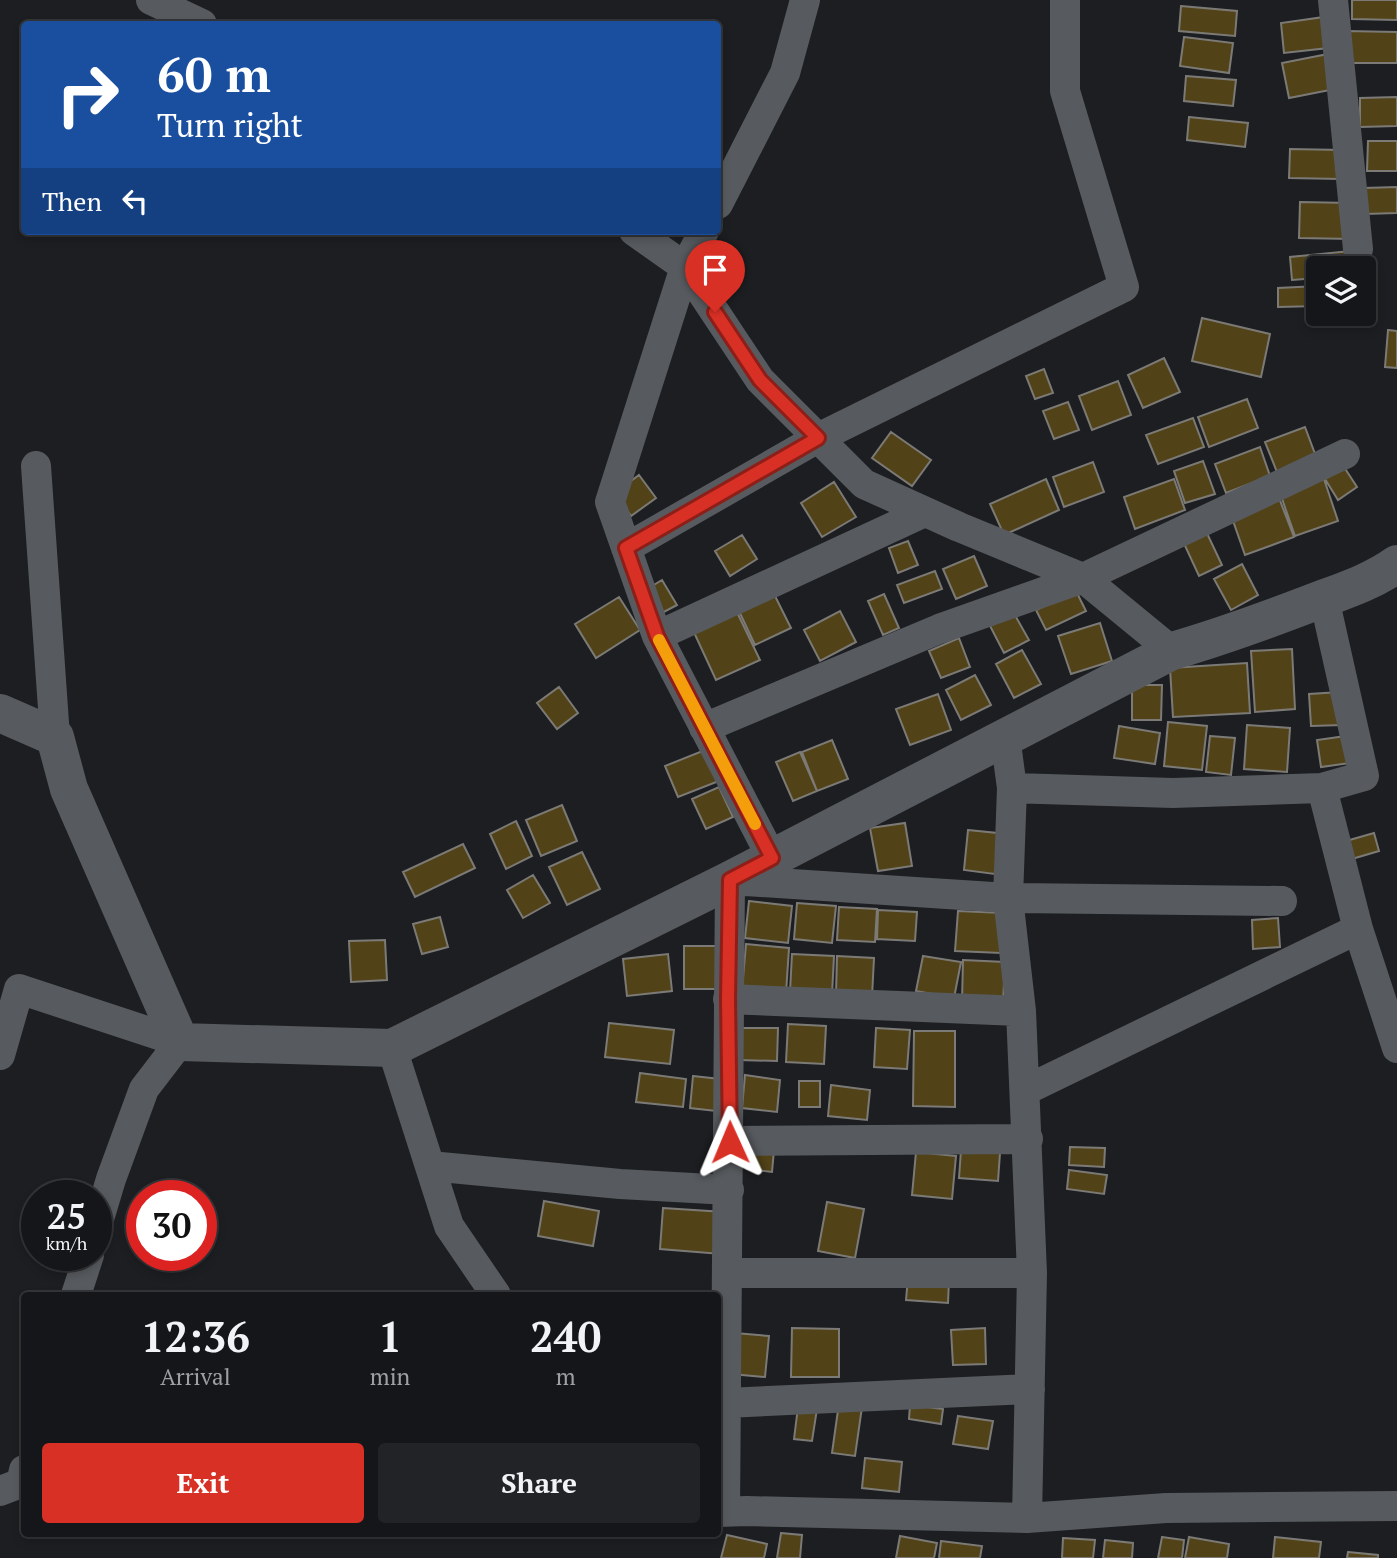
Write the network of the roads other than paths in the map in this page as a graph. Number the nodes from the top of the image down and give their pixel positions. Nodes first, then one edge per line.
1 (151, 0) edge
2 (805, 0) edge
3 (1065, 0) edge
4 (1334, 0) edge
5 (190, 14) edge
6 (721, 198) edge
7 (640, 235) edge
8 (702, 235) edge
9 (1358, 249) dead end
10 (685, 267) junction
11 (818, 438) junction
12 (1345, 454) dead end
13 (36, 466) dead end
14 (925, 512) junction
15 (626, 548) junction
16 (1397, 564) edge
17 (1083, 578) junction
18 (1324, 598) junction
19 (657, 636) junction
20 (1172, 651) junction
21 (0, 713) edge
22 (704, 728) junction
23 (1005, 736) junction
24 (55, 737) junction
25 (1012, 788) junction
26 (1322, 788) junction
27 (772, 858) junction
28 (730, 880) junction
29 (1008, 898) junction
30 (1282, 901) dead end
31 (1358, 929) junction
32 (728, 999) junction
33 (1021, 1011) junction
34 (180, 1042) junction
35 (392, 1048) junction
36 (1397, 1048) edge
37 (0, 1055) edge
38 (1026, 1090) junction
39 (1028, 1139) junction
40 (730, 1142) junction
41 (430, 1167) junction
42 (111, 1180) edge
43 (729, 1190) junction
44 (84, 1271) edge
45 (727, 1273) junction
46 (1032, 1273) junction
47 (77, 1292) edge
48 (494, 1292) edge
49 (1030, 1389) junction
50 (726, 1403) junction
51 (21, 1483) edge
52 (0, 1491) edge
53 (1397, 1506) edge
54 (721, 1512) edge
55 (1027, 1518) junction

1 - 5 street
2 - 6 street
3 - 11 street
4 - 9 street
7 - 10 street
8 - 10 street
10 - 11 street
10 - 15 street
11 - 14 street
11 - 15 street
12 - 17 street
13 - 24 street
14 - 17 street
14 - 19 street
15 - 19 street
16 - 18 main road
17 - 20 street
17 - 22 street
18 - 20 main road
18 - 26 street
19 - 22 street
20 - 23 main road
21 - 24 main road
22 - 27 street
23 - 25 street
23 - 27 main road
24 - 34 main road
25 - 26 street
25 - 29 street
26 - 31 street
27 - 28 main road
28 - 29 street
28 - 32 street
28 - 35 main road
29 - 30 street
29 - 33 street
31 - 36 street
31 - 38 street
32 - 33 street
32 - 40 street
33 - 38 street
34 - 35 main road
34 - 37 street
34 - 42 street
35 - 41 street
38 - 39 street
39 - 40 street
39 - 46 street
40 - 43 street
41 - 43 street
41 - 48 street
43 - 45 street
44 - 47 street
45 - 46 street
45 - 50 street
46 - 49 street
49 - 50 street
49 - 55 street
50 - 54 street
51 - 52 street
53 - 55 street
54 - 55 street

